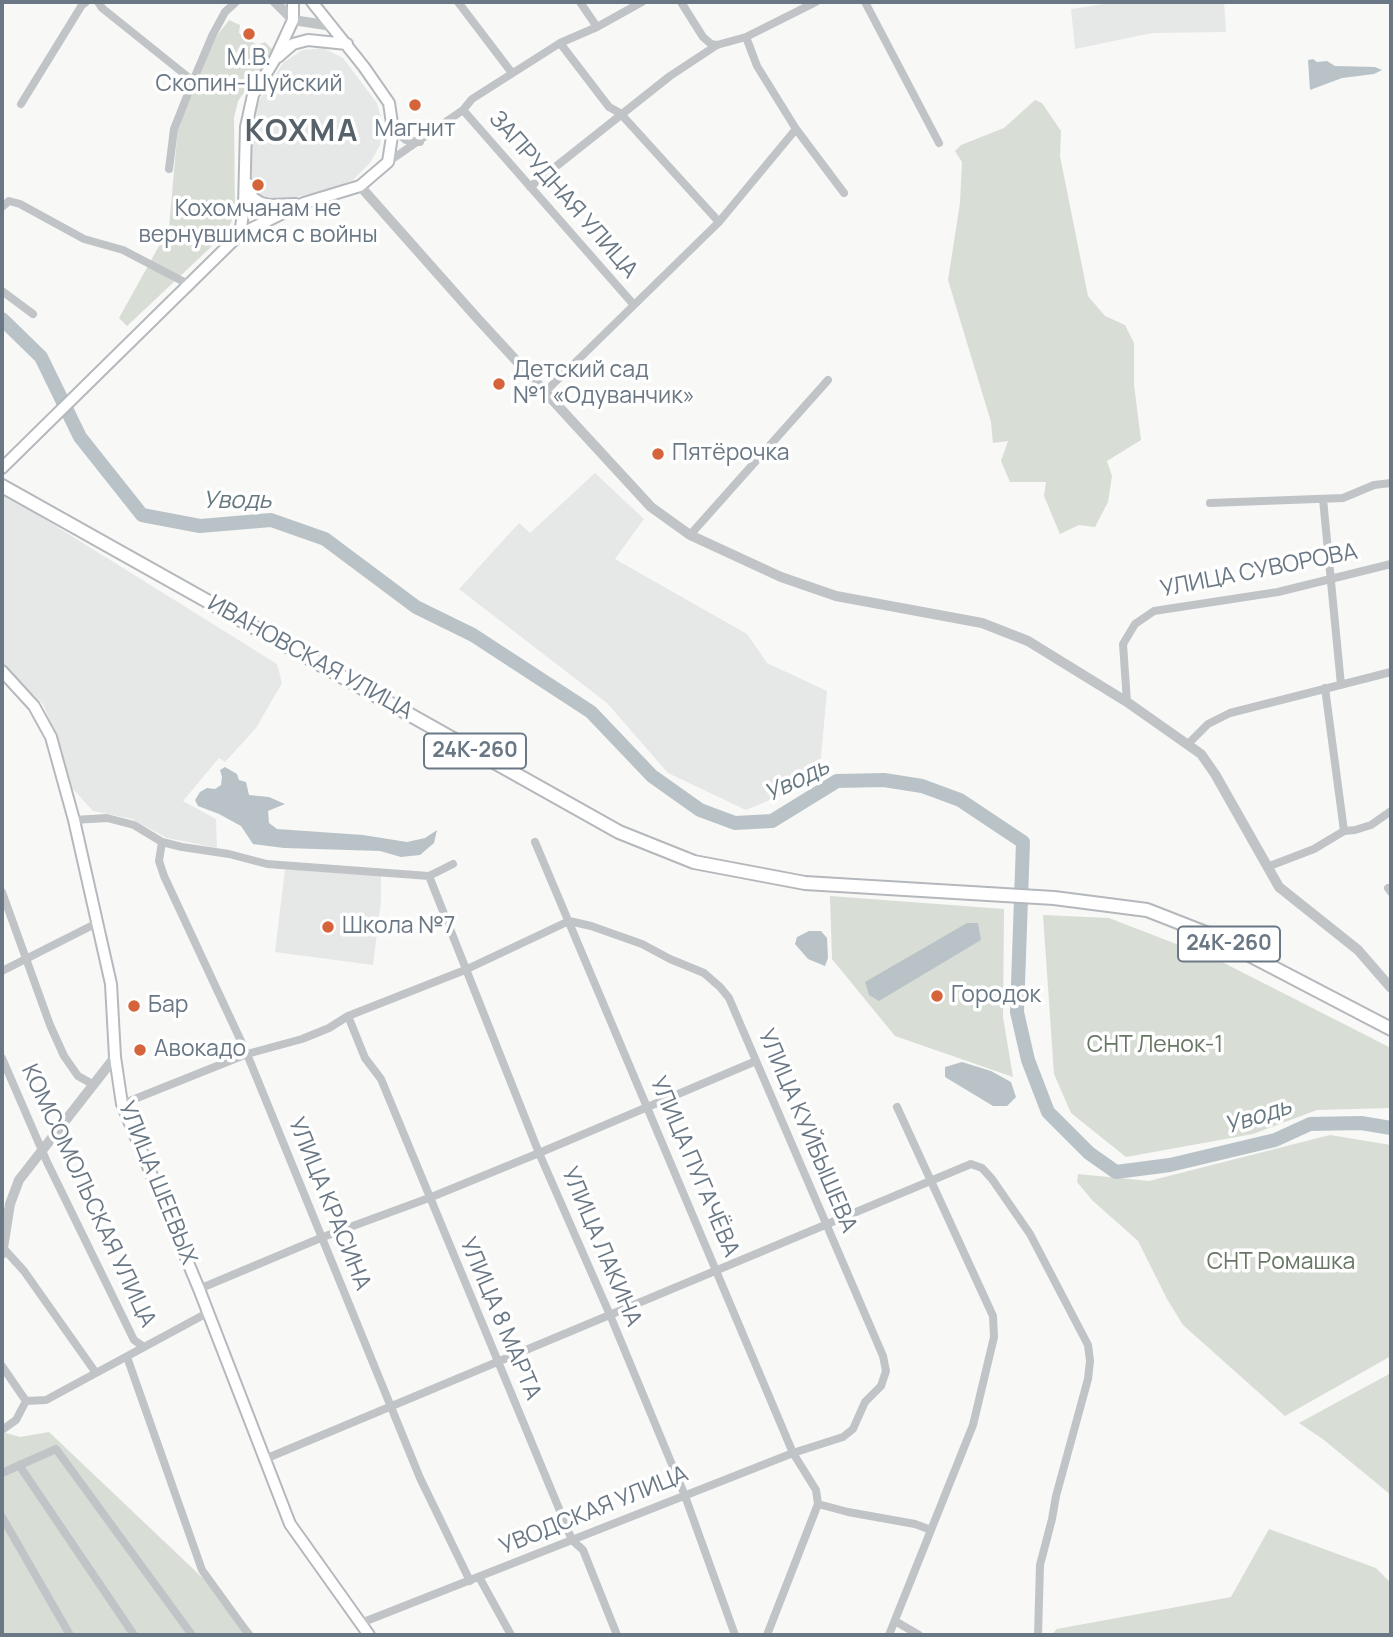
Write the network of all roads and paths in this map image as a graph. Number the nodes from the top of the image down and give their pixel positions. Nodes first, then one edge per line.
1 (86, 2) edge
2 (98, 2) edge
3 (236, 2) edge
4 (275, 2) edge
5 (292, 2) edge
6 (313, 2) edge
7 (458, 2) edge
8 (580, 2) edge
9 (642, 2) edge
10 (681, 2) edge
11 (816, 2) edge
12 (865, 2) edge
13 (293, 20) junction
14 (332, 26) junction
15 (597, 27) junction
16 (746, 37) junction
17 (560, 43) junction
18 (346, 44) junction
19 (717, 46) junction
20 (275, 59) junction
21 (512, 73) junction
22 (193, 81) junction
23 (21, 104) dead end
24 (463, 110) junction
25 (620, 113) junction
26 (796, 129) junction
27 (393, 130) junction
28 (419, 142) junction
29 (939, 143) dead end
30 (388, 162) junction
31 (169, 169) dead end
32 (246, 177) junction
33 (360, 186) junction
34 (530, 187) junction
35 (844, 193) dead end
36 (304, 203) junction
37 (2, 208) edge
38 (719, 222) junction
39 (240, 234) junction
40 (190, 285) junction
41 (2, 291) edge
42 (634, 305) junction
43 (33, 314) dead end
44 (828, 380) dead end
45 (545, 392) junction
46 (2, 468) edge
47 (1391, 483) edge
48 (2, 486) edge
49 (1323, 499) junction
50 (1210, 503) dead end
51 (690, 536) junction
52 (1391, 564) edge
53 (1329, 580) junction
54 (2, 671) edge
55 (1391, 672) edge
56 (1341, 685) junction
57 (1325, 688) junction
58 (1127, 702) junction
59 (1189, 743) junction
60 (1391, 811) edge
61 (74, 820) junction
62 (1344, 831) junction
63 (162, 842) junction
64 (535, 842) dead end
65 (453, 864) dead end
66 (1267, 867) junction
67 (429, 876) junction
68 (2, 892) edge
69 (569, 921) junction
70 (97, 923) junction
71 (26, 959) junction
72 (465, 970) junction
73 (2, 971) edge
74 (1391, 988) edge
75 (348, 1016) junction
76 (1391, 1029) edge
77 (247, 1054) junction
78 (115, 1057) junction
79 (2, 1058) edge
80 (756, 1062) junction
81 (94, 1084) junction
82 (122, 1104) junction
83 (648, 1106) junction
84 (897, 1107) dead end
85 (43, 1150) junction
86 (539, 1153) junction
87 (931, 1181) junction
88 (429, 1198) junction
89 (827, 1224) junction
90 (4, 1232) edge
91 (323, 1237) junction
92 (3, 1251) edge
93 (716, 1270) junction
94 (200, 1289) junction
95 (209, 1312) junction
96 (610, 1315) junction
97 (144, 1347) junction
98 (127, 1357) junction
99 (497, 1362) junction
100 (2, 1366) edge
101 (96, 1373) junction
102 (26, 1401) junction
103 (389, 1407) junction
104 (2, 1430) edge
105 (843, 1437) joint
106 (793, 1453) junction
107 (265, 1459) junction
108 (19, 1465) junction
109 (2, 1473) edge
110 (685, 1496) junction
111 (818, 1504) junction
112 (2, 1517) edge
113 (931, 1530) junction
114 (572, 1540) junction
115 (474, 1579) junction
116 (895, 1621) junction
117 (361, 1623) junction
118 (70, 1635) edge
119 (134, 1635) edge
120 (192, 1635) edge
121 (249, 1635) edge
122 (369, 1635) edge
123 (511, 1635) edge
124 (617, 1635) edge
125 (735, 1635) edge
126 (767, 1635) edge
127 (889, 1635) edge
128 (919, 1635) edge
129 (1038, 1635) edge

1 - 23 street
2 - 22 street
3 - 22 street
4 - 13 street
5 - 13 main road
6 - 14 main road
7 - 21 street
8 - 15 street
9 - 15 street
10 - 19 street
11 - 16 street
12 - 29 street
13 - 14 street
13 - 20 main road
14 - 18 main road
15 - 17 street
16 - 19 street
16 - 26 street
17 - 21 street
17 - 25 street
18 - 20 main road
18 - 27 main road
19 - 25 street
20 - 32 main road
21 - 24 street
22 - 31 street
24 - 28 street
24 - 34 street, ЗАПРУДНАЯ УЛИЦА
25 - 34 street
25 - 38 street
26 - 35 street
26 - 38 street, ЗАПРУДНАЯ УЛИЦА
27 - 28 street
27 - 30 main road
28 - 30 street
30 - 33 main road
32 - 36 main road
32 - 39 main road
33 - 36 main road
33 - 45 street
34 - 42 street, ЗАПРУДНАЯ УЛИЦА
36 - 39 main road
37 - 40 street
38 - 42 street, ЗАПРУДНАЯ УЛИЦА
39 - 40 main road
40 - 46 main road
41 - 43 street
42 - 45 street, ЗАПРУДНАЯ УЛИЦА
44 - 51 street
45 - 51 street
47 - 49 street
48 - 76 main road, ИВАНОВСКАЯ УЛИЦА / 24К-260
49 - 50 street
49 - 53 street
51 - 58 street
52 - 53 street, УЛИЦА СУВОРОВА
53 - 56 street
53 - 58 street, УЛИЦА СУВОРОВА
54 - 61 main road, УЛИЦА ШЕЕВЫХ
55 - 56 street
56 - 57 street
57 - 59 street
57 - 62 street
58 - 59 street
59 - 66 street
60 - 62 street
61 - 63 street
61 - 70 main road, УЛИЦА ШЕЕВЫХ
62 - 66 street
63 - 67 street
63 - 77 street, УЛИЦА КРАСИНА
64 - 69 street, УЛИЦА ПУГАЧЁВА
65 - 67 street
66 - 74 street
67 - 72 street, УЛИЦА ЛАКИНА
68 - 71 street
69 - 72 street
69 - 80 street, УЛИЦА КУЙБЫШЕВА
69 - 83 street, УЛИЦА ПУГАЧЁВА
70 - 71 street
70 - 78 main road, УЛИЦА ШЕЕВЫХ
71 - 73 street
71 - 81 street
72 - 75 street
72 - 86 street, УЛИЦА ЛАКИНА
75 - 77 street
75 - 88 street, УЛИЦА 8 МАРТА
77 - 82 street
77 - 91 street, УЛИЦА КРАСИНА
78 - 81 street
78 - 82 main road, УЛИЦА ШЕЕВЫХ
79 - 85 street, КОМСОМОЛЬСКАЯ УЛИЦА
80 - 83 street
80 - 89 street, УЛИЦА КУЙБЫШЕВА
81 - 85 street
82 - 94 main road, УЛИЦА ШЕЕВЫХ
83 - 86 street
83 - 93 street, УЛИЦА ПУГАЧЁВА
84 - 87 street
85 - 90 street
85 - 97 street, КОМСОМОЛЬСКАЯ УЛИЦА
86 - 88 street
86 - 96 street, УЛИЦА ЛАКИНА
87 - 89 street
87 - 113 street
87 - 129 street
88 - 91 street
88 - 99 street, УЛИЦА 8 МАРТА
89 - 93 street
89 - 105 street, УЛИЦА КУЙБЫШЕВА
90 - 92 street
91 - 94 street
91 - 103 street, УЛИЦА КРАСИНА
92 - 101 street
93 - 96 street
93 - 106 street, УЛИЦА ПУГАЧЁВА
94 - 95 main road, УЛИЦА ШЕЕВЫХ
95 - 97 street
95 - 107 main road, УЛИЦА ШЕЕВЫХ
96 - 99 street
96 - 110 street, УЛИЦА ЛАКИНА
97 - 98 street
98 - 101 street
98 - 121 street, КОМСОМОЛЬСКАЯ УЛИЦА
99 - 103 street
99 - 114 street, УЛИЦА 8 МАРТА
100 - 102 street
101 - 102 street
102 - 104 street
103 - 107 street
103 - 115 street, УЛИЦА КРАСИНА
105 - 106 street, УВОДСКАЯ УЛИЦА
106 - 110 street, УВОДСКАЯ УЛИЦА
106 - 111 street, УЛИЦА ПУГАЧЁВА
107 - 117 main road, УЛИЦА ШЕЕВЫХ
108 - 109 street
108 - 119 street
108 - 120 street
110 - 114 street, УВОДСКАЯ УЛИЦА
110 - 125 street, УЛИЦА ЛАКИНА
111 - 113 street
111 - 126 street
112 - 118 street
113 - 116 street
114 - 115 street, УВОДСКАЯ УЛИЦА
114 - 124 street, УЛИЦА 8 МАРТА
115 - 117 street, УВОДСКАЯ УЛИЦА
115 - 123 street, УЛИЦА КРАСИНА
116 - 127 street
116 - 128 street
117 - 122 main road, УЛИЦА ШЕЕВЫХ

